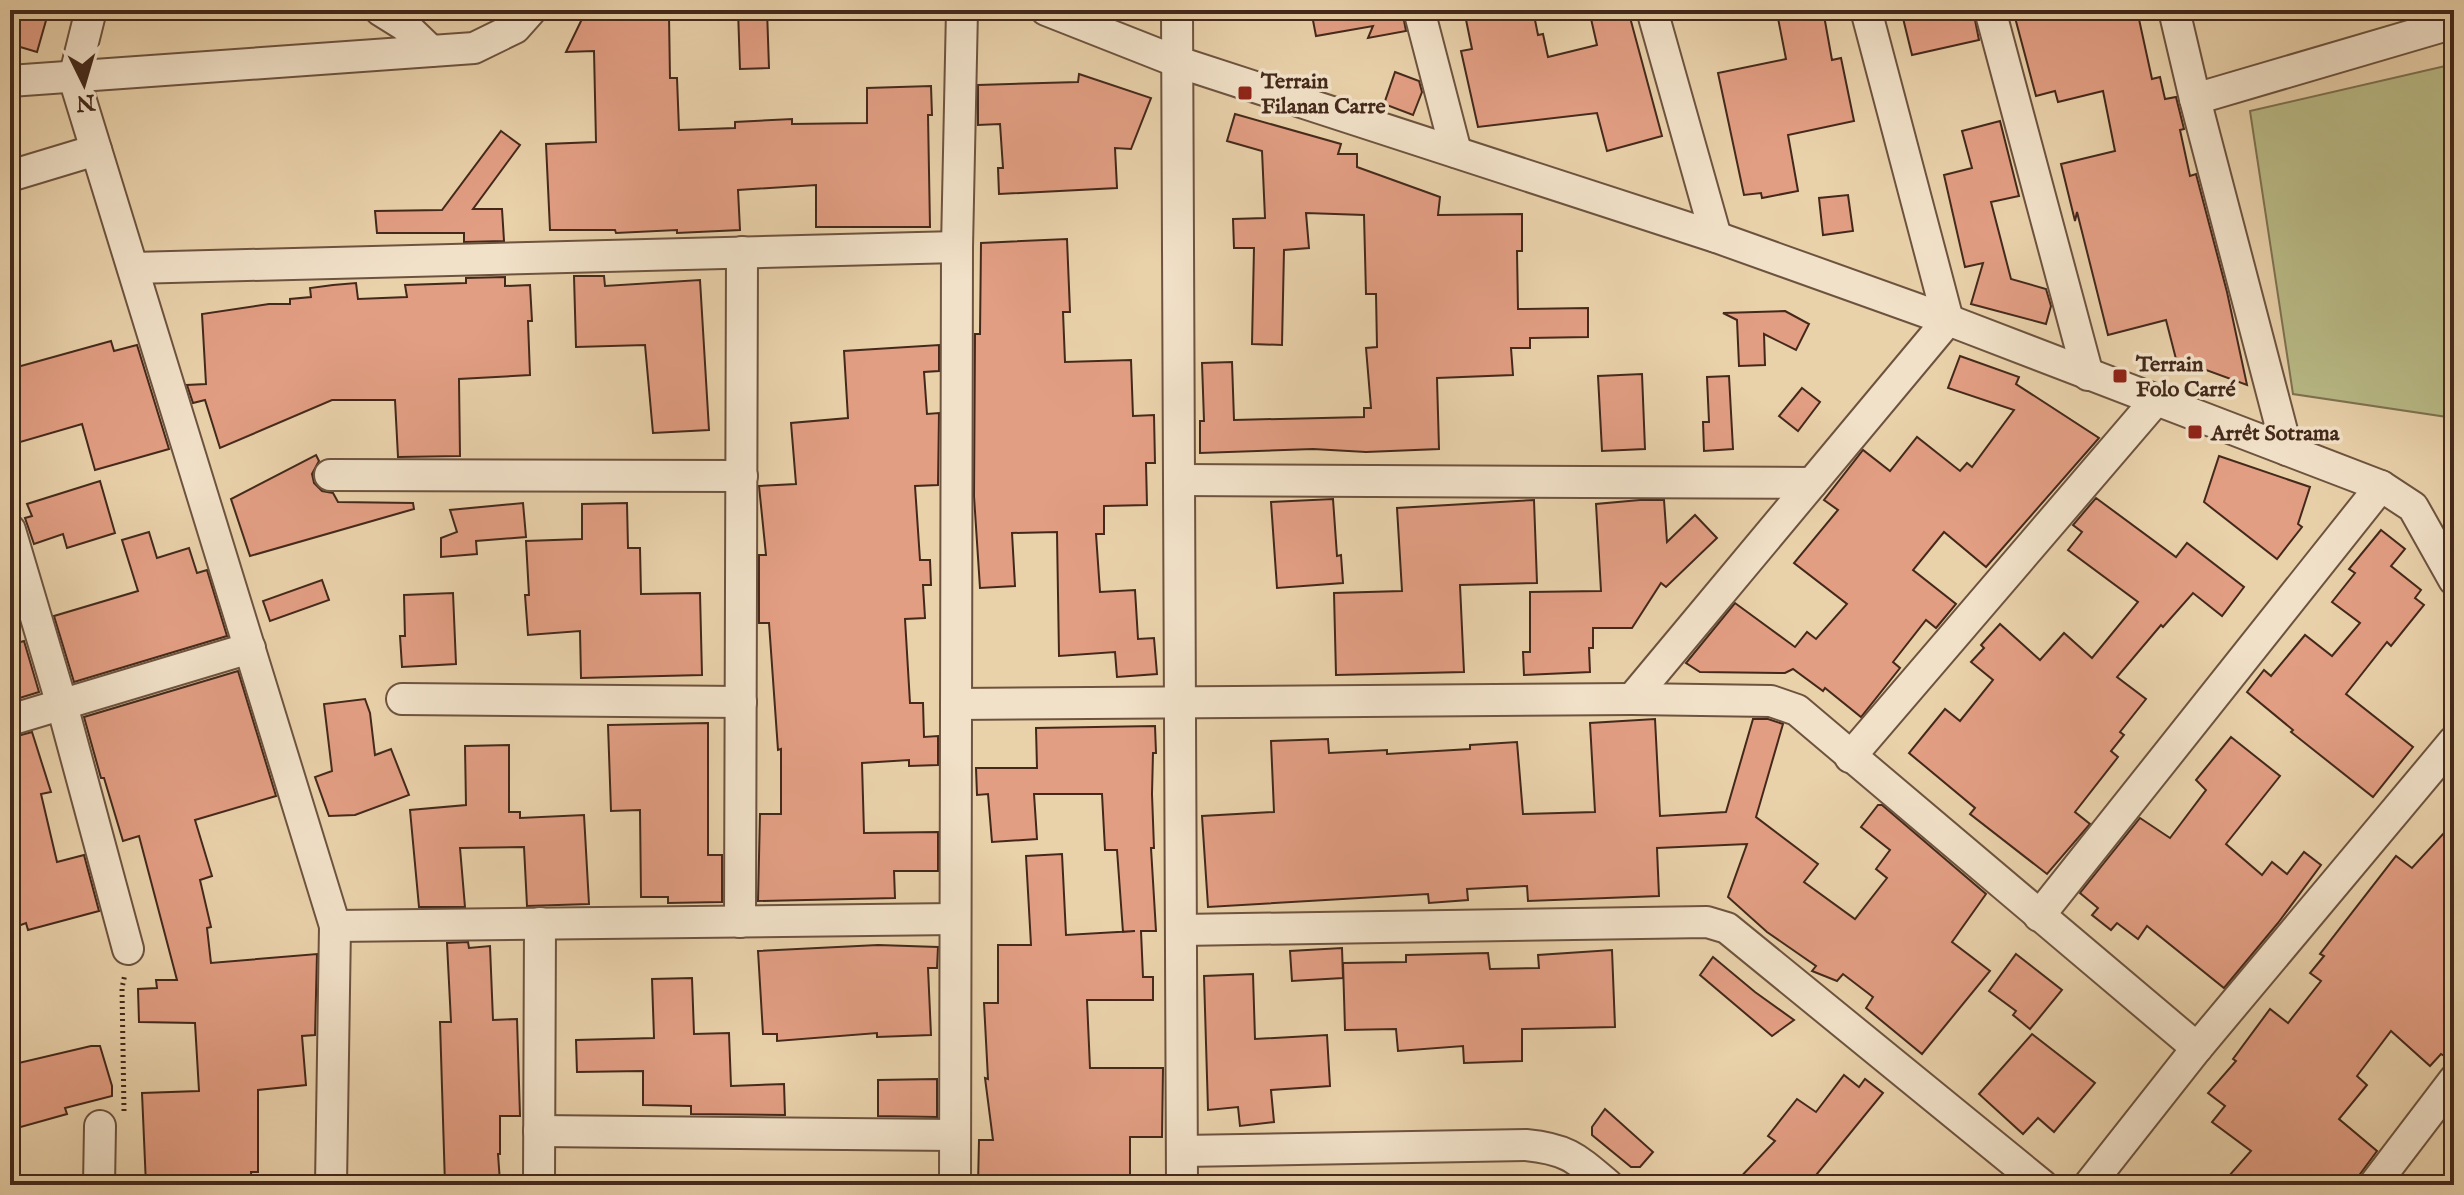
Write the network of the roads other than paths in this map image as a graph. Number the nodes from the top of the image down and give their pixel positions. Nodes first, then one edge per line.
1 (91, 10) edge
2 (380, 10) edge
3 (531, 10) edge
4 (962, 10) edge
5 (1046, 10) edge
6 (1177, 10) edge
7 (1419, 10) edge
8 (1652, 10) edge
9 (1866, 10) edge
10 (1990, 10) edge
11 (2174, 10) edge
12 (2454, 23) edge
13 (431, 51) junction
14 (1178, 62) junction
15 (74, 78) junction
16 (10, 81) edge
17 (2195, 99) junction
18 (96, 150) junction
19 (1456, 152) junction
20 (10, 176) edge
21 (1716, 237) junction
22 (957, 247) junction
23 (742, 252) junction
24 (133, 268) junction
25 (1948, 320) junction
26 (2088, 375) junction
27 (2156, 400) junction
28 (2287, 450) junction
29 (330, 475) dead end
30 (742, 476) junction
31 (1180, 480) junction
32 (1812, 483) junction
33 (2381, 486) junction
34 (10, 530) edge
35 (2454, 580) edge
36 (250, 648) junction
37 (402, 699) dead end
38 (1632, 699) junction
39 (741, 702) junction
40 (1181, 703) junction
41 (956, 704) junction
42 (62, 705) junction
43 (10, 720) edge
44 (2454, 741) edge
45 (1850, 757) junction
46 (2039, 916) junction
47 (955, 919) junction
48 (740, 922) junction
49 (540, 923) junction
50 (335, 926) junction
51 (1181, 930) junction
52 (128, 949) road end
53 (2197, 1048) junction
54 (2454, 1080) edge
55 (100, 1126) road end
56 (539, 1131) junction
57 (955, 1135) junction
58 (1182, 1151) junction
59 (99, 1185) edge
60 (331, 1185) edge
61 (539, 1185) edge
62 (955, 1185) edge
63 (1182, 1185) edge
64 (1608, 1185) edge
65 (2042, 1185) edge
66 (2089, 1185) edge
67 (2374, 1185) edge

1 - 15 street
2 - 13 street
3 - 13 street
4 - 22 street
5 - 14 street
6 - 14 street
7 - 19 street
8 - 21 street
9 - 25 street
10 - 26 street
11 - 17 street
12 - 17 street
13 - 15 street
14 - 19 street
14 - 31 street
15 - 16 street
15 - 18 street
17 - 28 street
18 - 20 street
18 - 24 street
19 - 21 street
21 - 25 street
22 - 23 street
22 - 41 street
23 - 24 street
23 - 30 street
24 - 36 street
25 - 26 street
25 - 32 street
26 - 27 street
27 - 28 street
27 - 45 street
28 - 33 street
29 - 30 street
30 - 39 street
31 - 32 street
31 - 40 street
32 - 38 street
33 - 35 street
33 - 46 street
34 - 42 street
36 - 42 street
36 - 50 street
37 - 39 street
38 - 40 street
38 - 45 street
39 - 48 street
40 - 41 street
40 - 51 street
41 - 47 street
42 - 43 street
42 - 52 street
44 - 53 street
45 - 46 street
46 - 53 street
47 - 48 street
47 - 57 street
48 - 49 street
49 - 50 street
49 - 56 street
50 - 60 street
51 - 58 street
51 - 65 street
53 - 66 street
54 - 67 street
55 - 59 street
56 - 57 street
56 - 61 street
57 - 62 street
58 - 63 street
58 - 64 street

